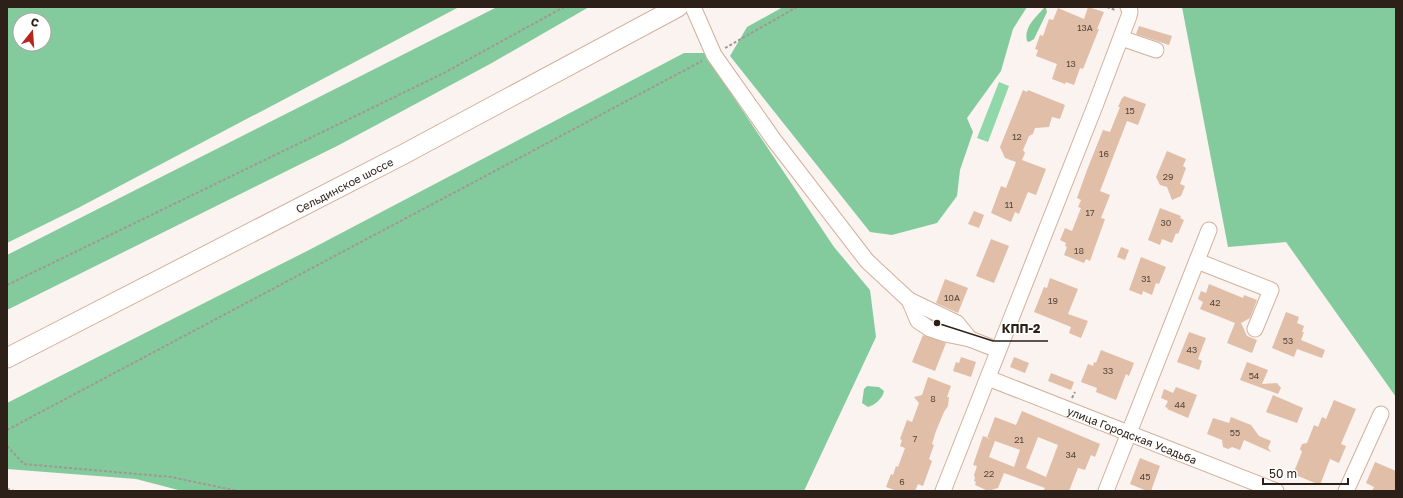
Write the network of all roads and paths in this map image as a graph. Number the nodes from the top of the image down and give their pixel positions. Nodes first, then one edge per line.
1 (564, 7) edge
2 (678, 7) edge
3 (693, 7) edge
4 (797, 7) edge
5 (1128, 7) edge
6 (1121, 38) junction
7 (1156, 50) dead end
8 (714, 55) junction
9 (1209, 230) dead end
10 (1197, 261) junction
11 (7, 285) edge
12 (1255, 329) dead end
13 (998, 350) junction
14 (7, 358) edge
15 (988, 378) junction
16 (1381, 414) dead end
17 (7, 430) edge
18 (1129, 433) junction
19 (7, 446) edge
20 (7, 489) edge
21 (1271, 490) edge
22 (14, 491) edge
23 (238, 491) edge
24 (943, 491) edge
25 (1106, 491) edge
26 (1346, 491) edge

1 - 11 path
2 - 14 main road, Сельдинское шоссе
3 - 8 street
4 - 8 path
5 - 6 street
6 - 7 street
6 - 13 street
8 - 13 street
8 - 17 path
9 - 10 street
10 - 12 street
10 - 18 street
13 - 15 street
15 - 18 street, улица Городская Усадьба
15 - 24 street
16 - 26 street
18 - 21 street, улица Городская Усадьба
18 - 25 street
19 - 23 path
20 - 22 path

